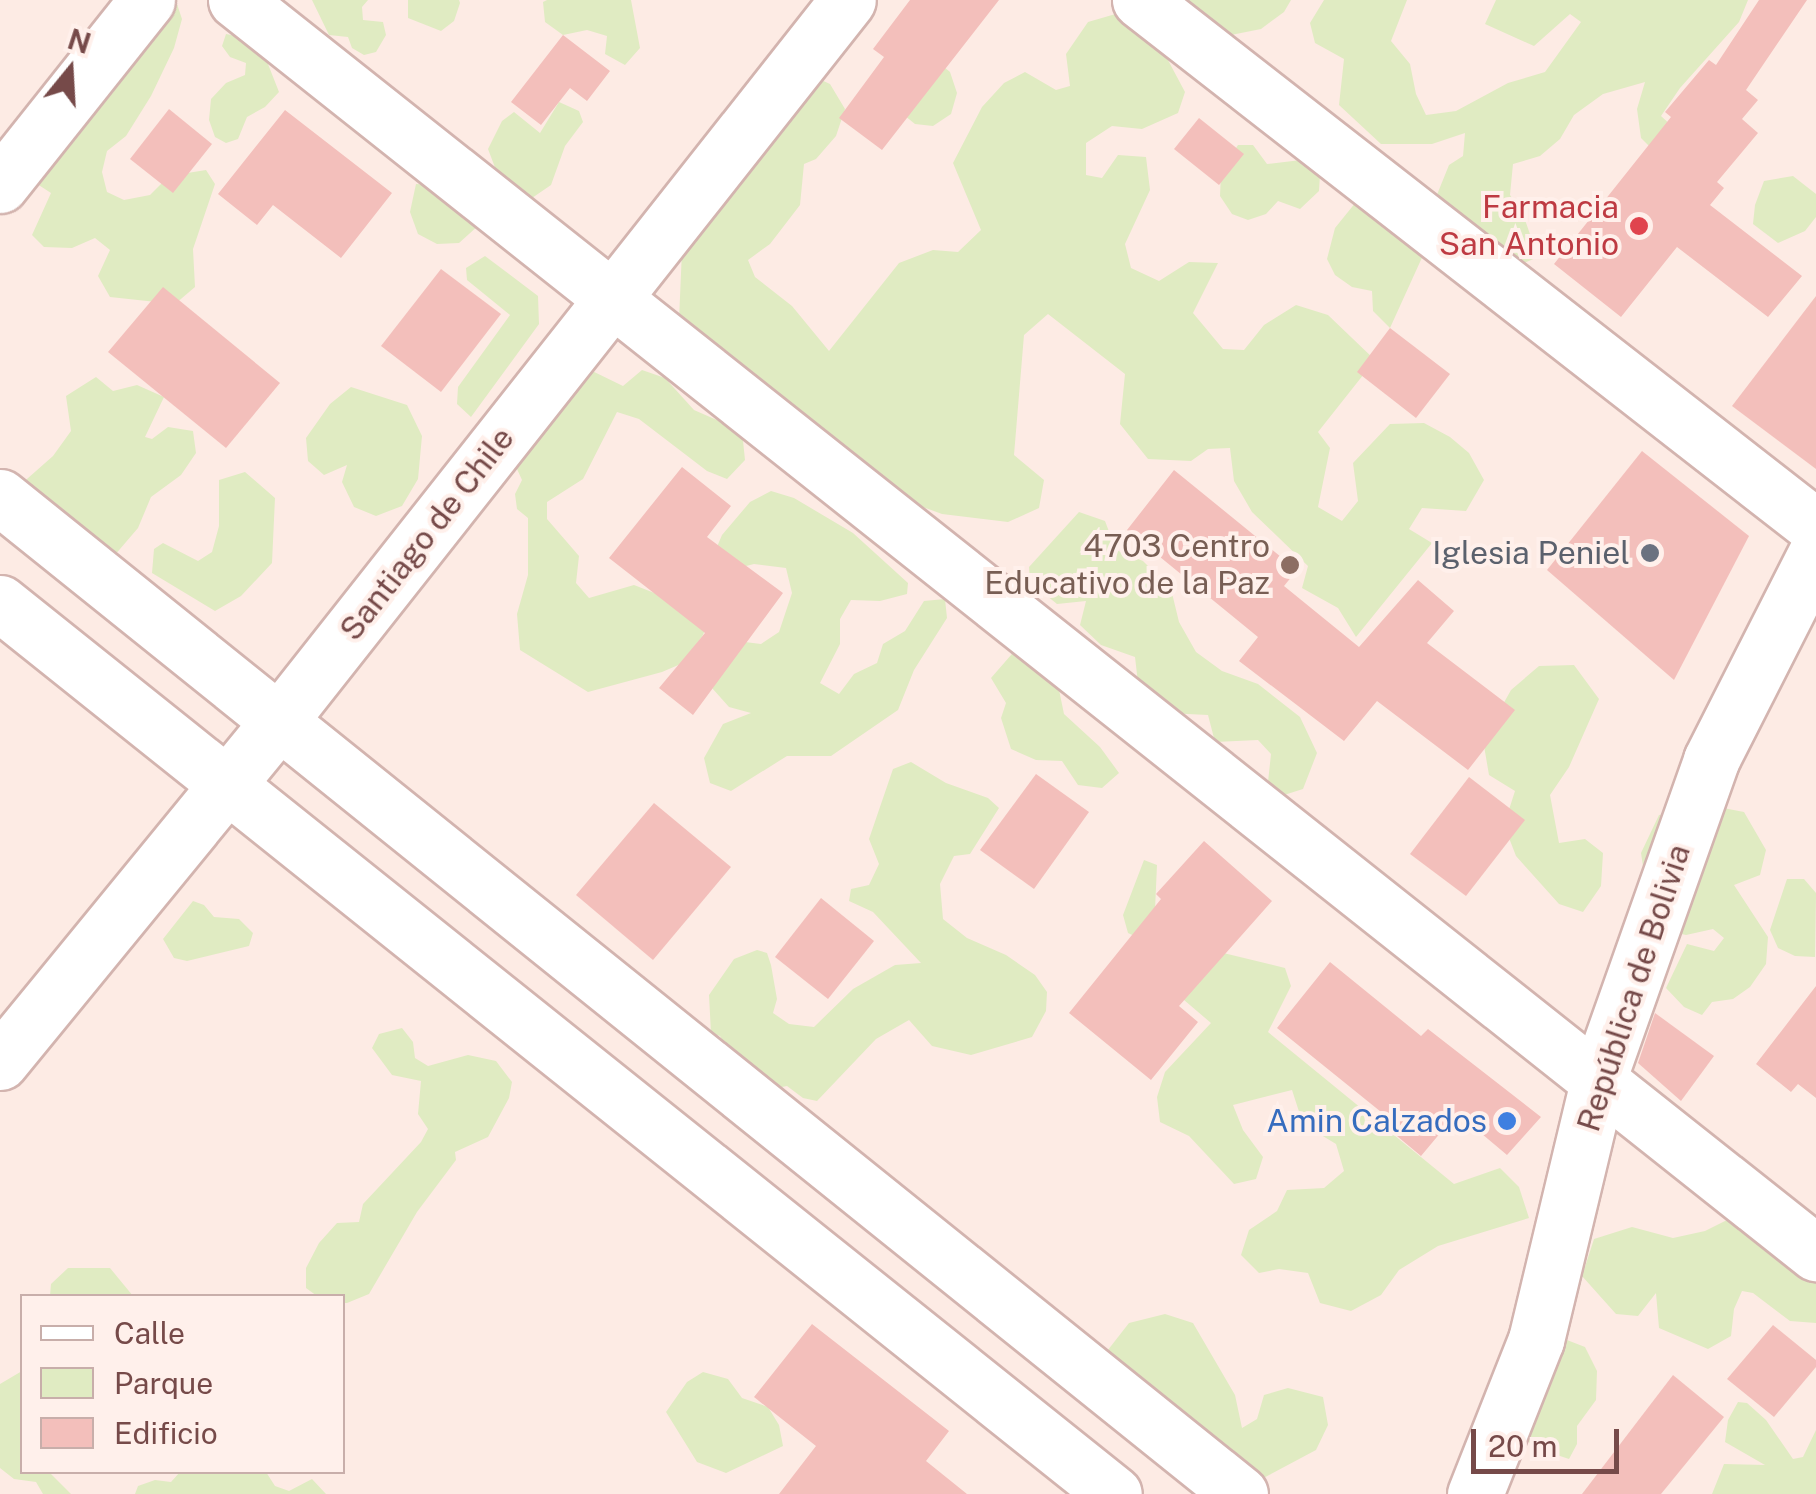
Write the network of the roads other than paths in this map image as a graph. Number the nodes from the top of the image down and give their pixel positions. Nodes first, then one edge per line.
1 (147, 0) edge
2 (236, 0) edge
3 (848, 0) edge
4 (1140, 0) edge
5 (7, 164) edge
6 (613, 298) junction
7 (0, 497) edge
8 (1816, 527) edge
9 (1816, 553) edge
10 (0, 604) edge
11 (279, 721) junction
12 (228, 785) junction
13 (0, 1062) edge
14 (1599, 1076) junction
15 (1816, 1253) edge
16 (1114, 1494) edge
17 (1240, 1494) edge
18 (1475, 1494) edge

1 - 5 street
2 - 6 street
3 - 6 street, Santiago de Chile
4 - 8 street
6 - 11 street, Santiago de Chile
6 - 14 street
7 - 11 street
9 - 14 street, República de Bolivia
10 - 12 street
11 - 12 street, Santiago de Chile
11 - 17 street
12 - 13 street, Santiago de Chile
12 - 16 street
14 - 15 street
14 - 18 street, República de Bolivia

